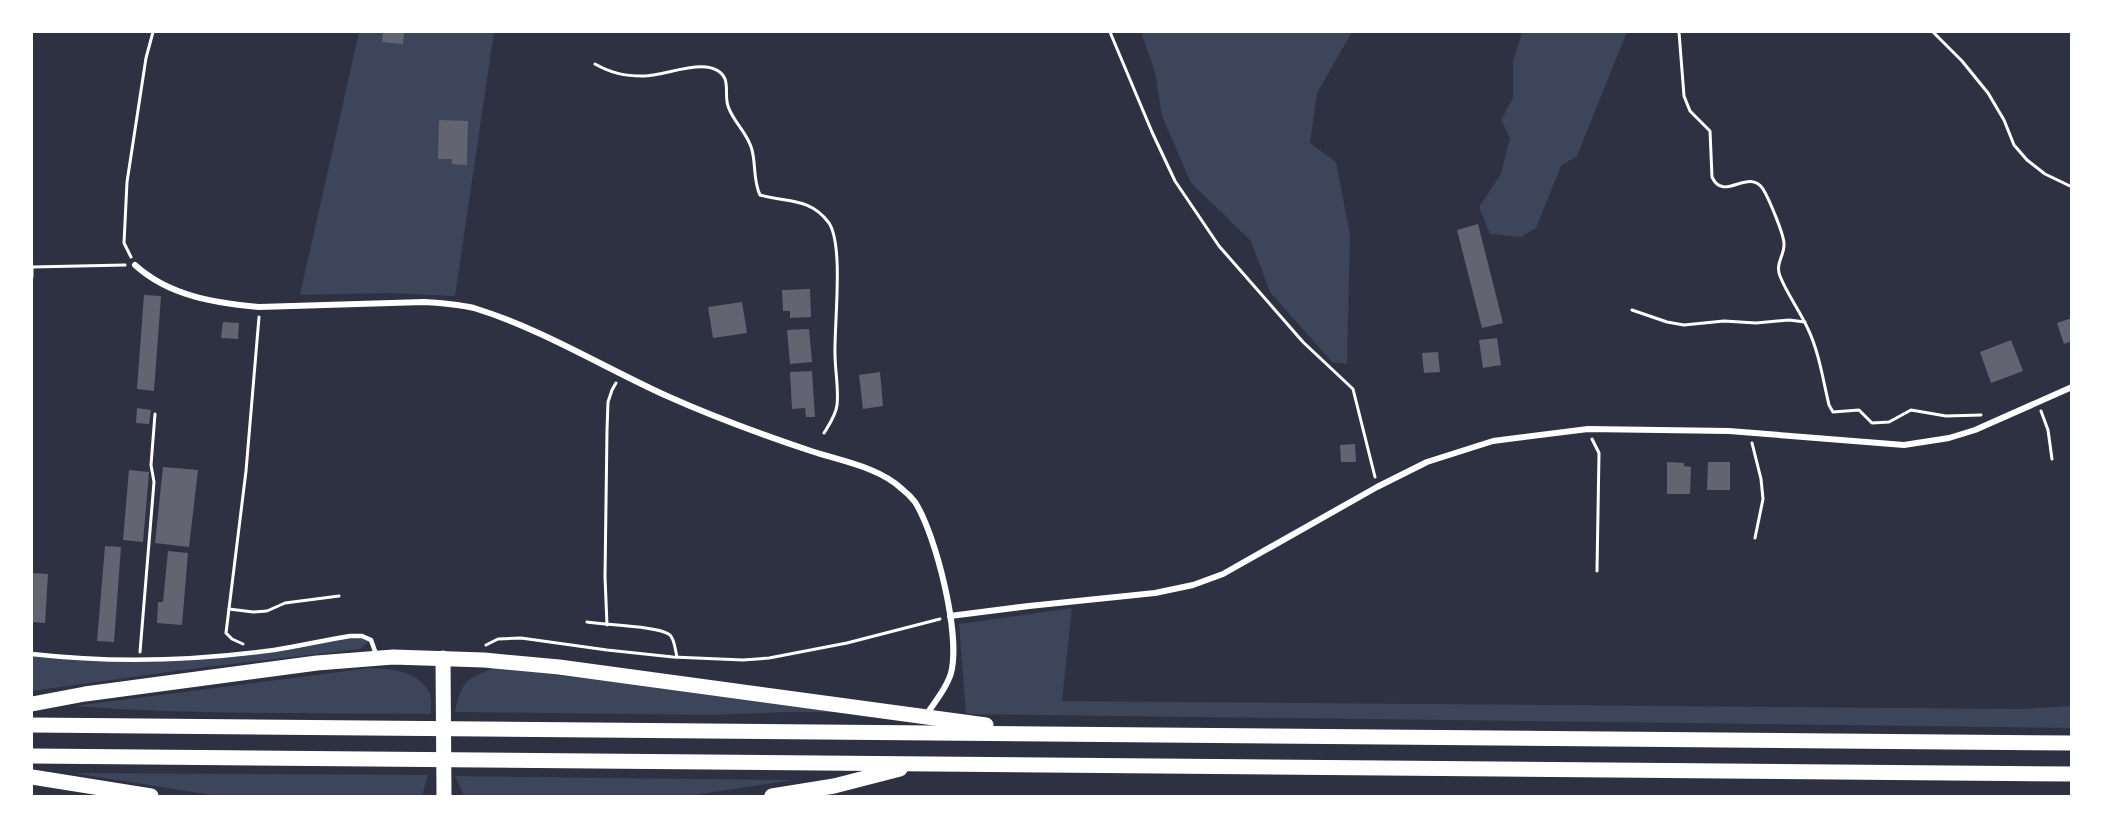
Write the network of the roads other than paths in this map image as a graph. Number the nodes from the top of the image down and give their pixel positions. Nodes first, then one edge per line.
1 (135, 265) road end
2 (2072, 387) edge
3 (950, 616) junction
4 (32, 654) edge
5 (378, 658) junction
6 (443, 658) junction
7 (32, 705) edge
8 (925, 716) junction
9 (32, 725) edge
10 (1039, 734) junction
11 (2072, 743) edge
12 (32, 756) edge
13 (921, 764) junction
14 (2072, 774) edge
15 (32, 777) edge
16 (151, 796) edge
17 (444, 796) edge
18 (771, 796) edge

1 - 3 street
2 - 3 street
3 - 8 street
4 - 5 lane
5 - 6 highway
5 - 7 highway
6 - 8 highway
6 - 17 highway
8 - 10 highway
9 - 10 highway
10 - 11 highway
12 - 13 highway
13 - 14 highway
13 - 18 highway
15 - 16 highway

